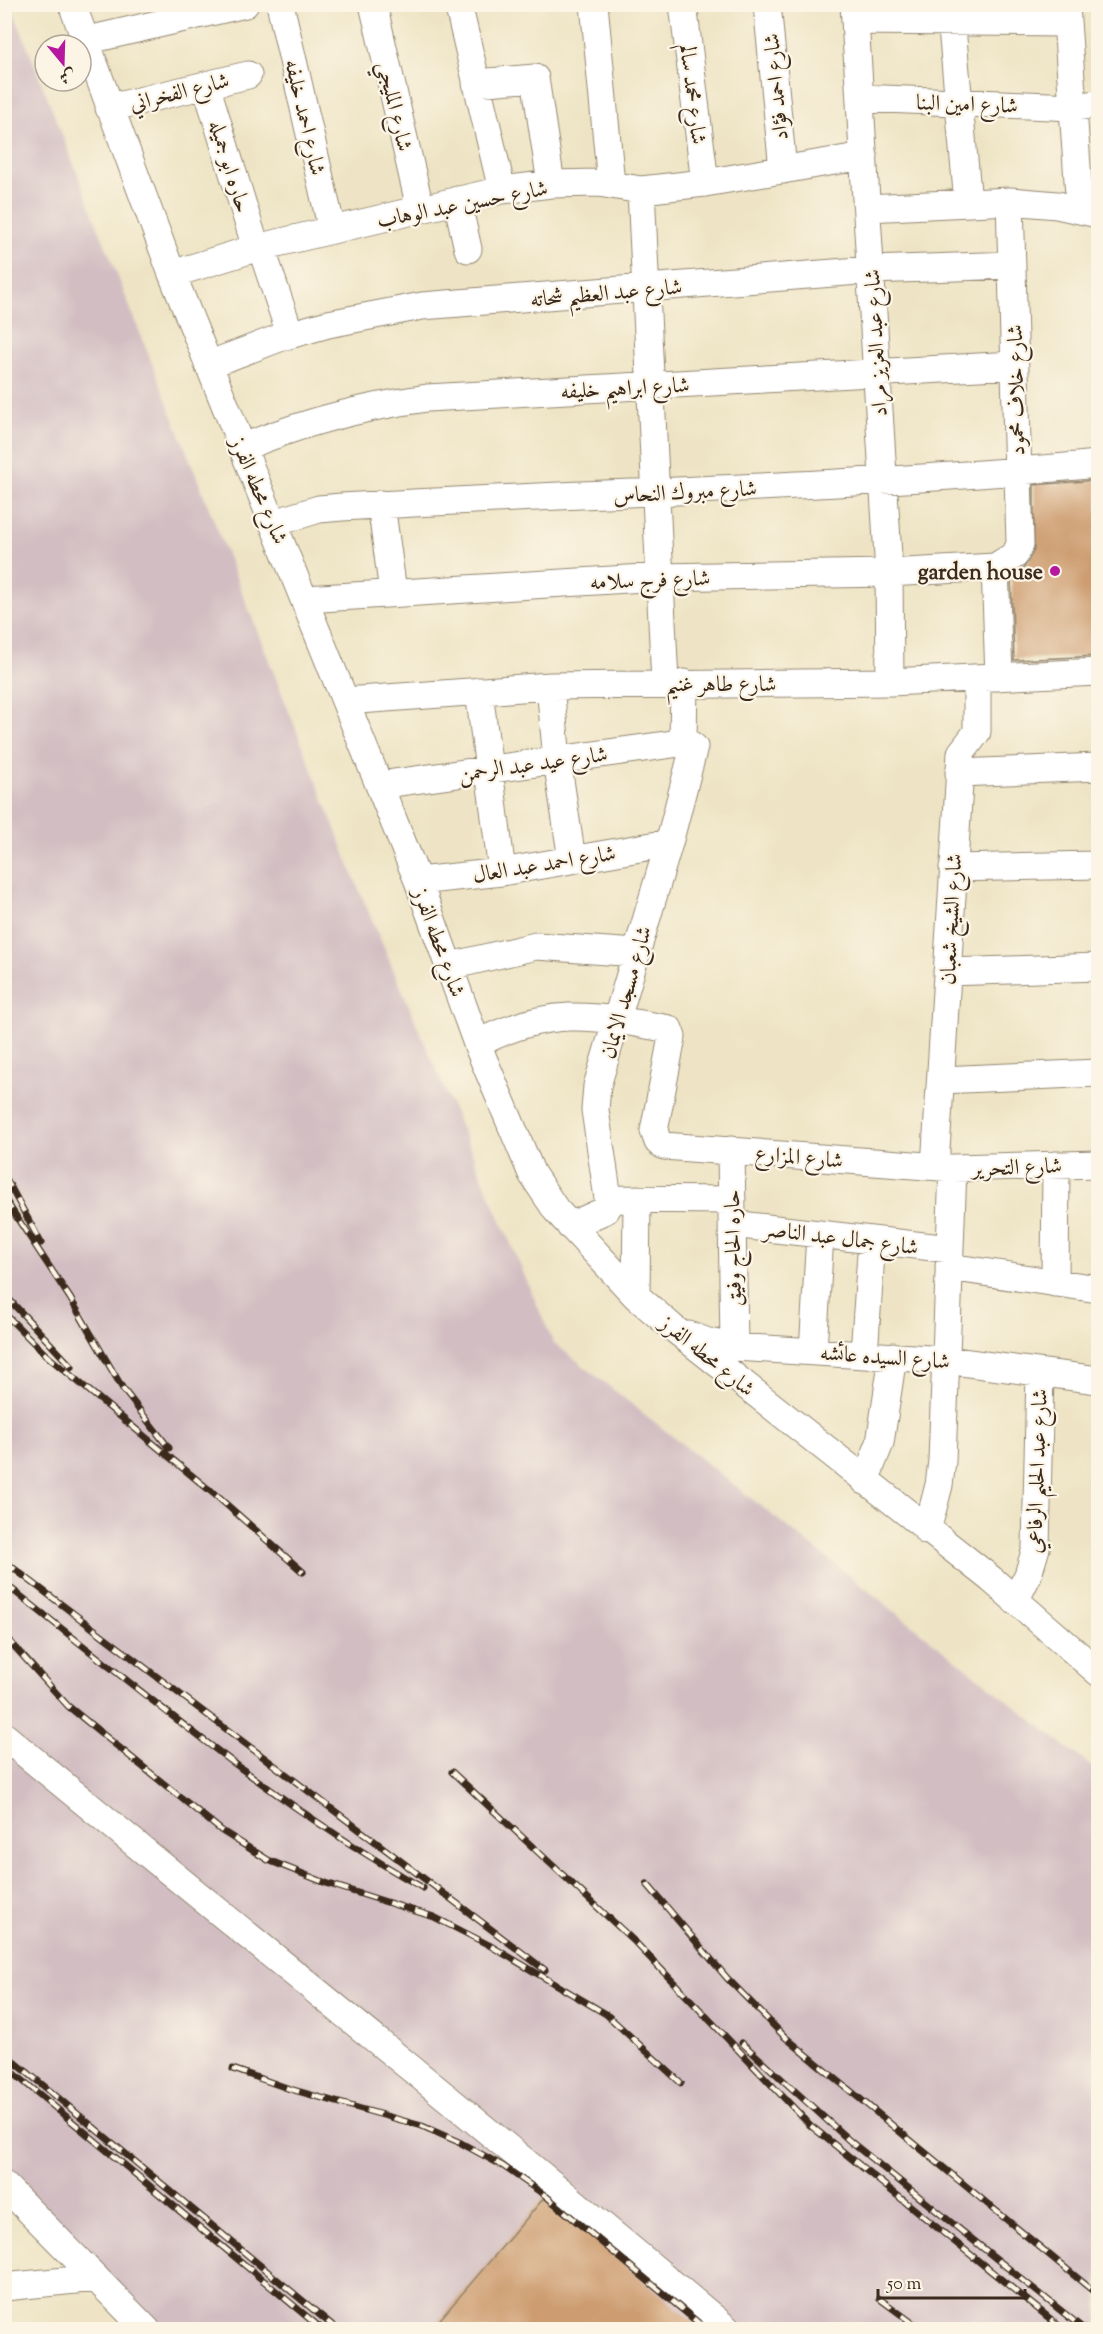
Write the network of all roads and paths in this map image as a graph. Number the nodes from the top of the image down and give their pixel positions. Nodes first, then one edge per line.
1 (72, 4) edge
2 (245, 4) edge
3 (280, 4) edge
4 (373, 4) edge
5 (458, 4) edge
6 (594, 4) edge
7 (683, 4) edge
8 (767, 4) edge
9 (855, 13) edge
10 (951, 13) edge
11 (1067, 14) edge
12 (81, 33) edge
13 (93, 39) edge
14 (93, 65) edge
15 (248, 75) dead end
16 (476, 83) junction
17 (206, 85) junction
18 (861, 98) junction
19 (959, 103) junction
20 (1086, 106) edge
21 (109, 108) junction
22 (864, 156) junction
23 (783, 170) junction
24 (705, 183) junction
25 (551, 184) junction
26 (611, 184) junction
27 (502, 190) junction
28 (641, 190) junction
29 (458, 200) junction
30 (1010, 201) junction
31 (969, 203) junction
32 (420, 208) junction
33 (867, 208) junction
34 (1089, 212) edge
35 (332, 230) junction
36 (258, 247) junction
37 (468, 249) dead end
38 (1012, 265) junction
39 (871, 270) junction
40 (172, 274) junction
41 (645, 289) junction
42 (290, 334) junction
43 (208, 365) junction
44 (1014, 365) junction
45 (877, 373) junction
46 (650, 386) junction
47 (242, 448) junction
48 (1098, 464) edge
49 (1017, 472) junction
50 (884, 480) junction
51 (654, 494) junction
52 (381, 504) junction
53 (274, 523) junction
54 (995, 567) junction
55 (889, 573) junction
56 (660, 577) junction
57 (393, 592) junction
58 (305, 599) junction
59 (1098, 672) edge
60 (988, 678) junction
61 (890, 682) junction
62 (674, 683) junction
63 (550, 686) junction
64 (479, 691) junction
65 (345, 701) junction
66 (685, 742) junction
67 (557, 760) junction
68 (1098, 767) edge
69 (487, 769) junction
70 (959, 773) junction
71 (379, 785) junction
72 (669, 843) junction
73 (572, 860) junction
74 (1098, 865) edge
75 (953, 868) junction
76 (502, 872) junction
77 (418, 881) junction
78 (637, 953) junction
79 (450, 966) junction
80 (1098, 967) edge
81 (947, 972) junction
82 (617, 1019) junction
83 (477, 1044) junction
84 (1098, 1073) edge
85 (940, 1080) junction
86 (731, 1150) junction
87 (1098, 1164) edge
88 (1056, 1165) junction
89 (944, 1167) junction
90 (609, 1199) junction
91 (637, 1199) junction
92 (732, 1212) junction
93 (570, 1226) junction
94 (820, 1234) junction
95 (872, 1240) junction
96 (950, 1258) junction
97 (1055, 1282) junction
98 (1098, 1289) edge
99 (636, 1296) junction
100 (673, 1328) junction
101 (734, 1347) junction
102 (813, 1351) junction
103 (864, 1354) junction
104 (893, 1356) junction
105 (946, 1360) junction
106 (1040, 1372) junction
107 (1098, 1380) edge
108 (865, 1481) junction
109 (927, 1531) junction
110 (1015, 1601) junction
111 (1098, 1672) edge
112 (4, 1736) edge
113 (4, 2185) edge
114 (96, 2278) junction
115 (4, 2287) edge
116 (147, 2330) edge
117 (728, 2330) edge

1 - 12 street, شارع محطه الفرز
2 - 13 street
3 - 35 street, شارع احمد خليفه
4 - 32 street, شارع المليجي
5 - 16 street
6 - 26 street
7 - 24 street, شارع محمد سالم
8 - 23 street, شارع احمد فؤاد
9 - 10 street
9 - 18 street, شارع عبد العزيز مراد
10 - 11 street
10 - 19 street
11 - 20 street
14 - 21 street, شارع محطه الفرز
15 - 17 street, شارع الفخراني
16 - 25 street
16 - 27 street
17 - 21 street, شارع الفخراني
17 - 36 street, حاره ابو جميله
18 - 19 street, شارع امين البنا
18 - 22 street, شارع عبد العزيز مراد
19 - 20 street, شارع امين البنا
19 - 31 street
20 - 34 street
21 - 40 street, شارع محطه الفرز
22 - 23 street, شارع حسين عبد الوهاب
22 - 33 street, شارع عبد العزيز مراد
23 - 24 street, شارع حسين عبد الوهاب
24 - 28 street, شارع حسين عبد الوهاب
25 - 26 street, شارع حسين عبد الوهاب
25 - 27 street, شارع حسين عبد الوهاب
26 - 28 street, شارع حسين عبد الوهاب
27 - 29 street, شارع حسين عبد الوهاب
28 - 41 street
29 - 32 street, شارع حسين عبد الوهاب
29 - 37 street
30 - 31 street
30 - 34 street
30 - 38 street, شارع خلاف محمود
31 - 33 street
32 - 35 street, شارع حسين عبد الوهاب
33 - 39 street, شارع عبد العزيز مراد
35 - 36 street, شارع حسين عبد الوهاب
36 - 40 street, شارع حسين عبد الوهاب
36 - 42 street, حاره ابو جميله
38 - 39 street, شارع عبد العظيم شحاته
38 - 44 street, شارع خلاف محمود
39 - 41 street, شارع عبد العظيم شحاته
39 - 45 street, شارع عبد العزيز مراد
40 - 43 street, شارع محطه الفرز
41 - 42 street, شارع عبد العظيم شحاته
41 - 46 street
42 - 43 street, شارع عبد العظيم شحاته
43 - 47 street, شارع محطه الفرز
44 - 45 street, شارع ابراهيم خليفه
44 - 49 street, شارع خلاف محمود
45 - 46 street, شارع ابراهيم خليفه
45 - 50 street, شارع عبد العزيز مراد
46 - 47 street, شارع ابراهيم خليفه
46 - 51 street
47 - 53 street, شارع محطه الفرز
48 - 49 street, شارع مبروك النحاس
49 - 50 street, شارع مبروك النحاس
49 - 54 street, شارع خلاف محمود
50 - 51 street, شارع مبروك النحاس
50 - 55 street, شارع عبد العزيز مراد
51 - 52 street, شارع مبروك النحاس
51 - 56 street
52 - 53 street, شارع مبروك النحاس
52 - 57 street
53 - 58 street, شارع محطه الفرز
54 - 55 street, شارع فرج سلامه
54 - 60 street, شارع الشيخ شعبان
55 - 56 street, شارع فرج سلامه
55 - 61 street, شارع عبد العزيز مراد
56 - 57 street, شارع فرج سلامه
56 - 62 street
57 - 58 street, شارع فرج سلامه
58 - 65 street, شارع محطه الفرز
59 - 60 street, شارع طاهر غنيم
60 - 61 street, شارع طاهر غنيم
60 - 70 street, شارع الشيخ شعبان
61 - 62 street, شارع طاهر غنيم
62 - 63 street, شارع طاهر غنيم
62 - 66 street
63 - 64 street, شارع طاهر غنيم
63 - 67 street
64 - 65 street, شارع طاهر غنيم
64 - 69 street
65 - 71 street, شارع محطه الفرز
66 - 67 street, شارع عيد عبد الرحمن
66 - 72 street, شارع مسجد الايمان
67 - 69 street, شارع عيد عبد الرحمن
67 - 73 street
68 - 70 street
69 - 71 street, شارع عيد عبد الرحمن
69 - 76 street
70 - 75 street, شارع الشيخ شعبان
71 - 77 street, شارع محطه الفرز
72 - 73 street, شارع احمد عبد العال
72 - 78 street, شارع مسجد الايمان
73 - 76 street, شارع احمد عبد العال
74 - 75 street
75 - 81 street, شارع الشيخ شعبان
76 - 77 street, شارع احمد عبد العال
77 - 79 street, شارع محطه الفرز
78 - 79 street
78 - 82 street, شارع مسجد الايمان
79 - 83 street, شارع محطه الفرز
80 - 81 street
81 - 85 street, شارع الشيخ شعبان
82 - 83 street
82 - 86 street, شارع المزارع
82 - 90 street, شارع مسجد الايمان
83 - 93 street, شارع محطه الفرز
84 - 85 street
85 - 89 street, شارع الشيخ شعبان
86 - 89 street, شارع المزارع
86 - 92 street, حاره الحاج وفيق
87 - 88 street, شارع التحرير
88 - 89 street, شارع التحرير
88 - 97 street
89 - 96 street, شارع الشيخ شعبان
90 - 91 street, شارع جمال عبد الناصر
90 - 93 street
91 - 92 street, شارع جمال عبد الناصر
91 - 99 street
92 - 94 street, شارع جمال عبد الناصر
92 - 101 street, حاره الحاج وفيق
93 - 99 street, شارع محطه الفرز
94 - 95 street, شارع جمال عبد الناصر
94 - 102 street
95 - 96 street, شارع جمال عبد الناصر
95 - 103 street
96 - 97 street, شارع جمال عبد الناصر
96 - 105 street, شارع الشيخ شعبان
97 - 98 street, شارع جمال عبد الناصر
99 - 100 street, شارع محطه الفرز
100 - 101 street, شارع السيده عائشه
100 - 108 street, شارع محطه الفرز
101 - 102 street, شارع السيده عائشه
102 - 103 street, شارع السيده عائشه
103 - 104 street, شارع السيده عائشه
104 - 105 street, شارع السيده عائشه
104 - 108 street
105 - 106 street, شارع السيده عائشه
105 - 109 street, شارع الشيخ شعبان
106 - 107 street, شارع السيده عائشه
106 - 110 street, شارع عبد الحليم الرفاعي
108 - 109 street, شارع محطه الفرز
109 - 110 street, شارع محطه الفرز
110 - 111 street, شارع محطه الفرز
112 - 117 street
113 - 114 street
114 - 115 street
114 - 116 street

